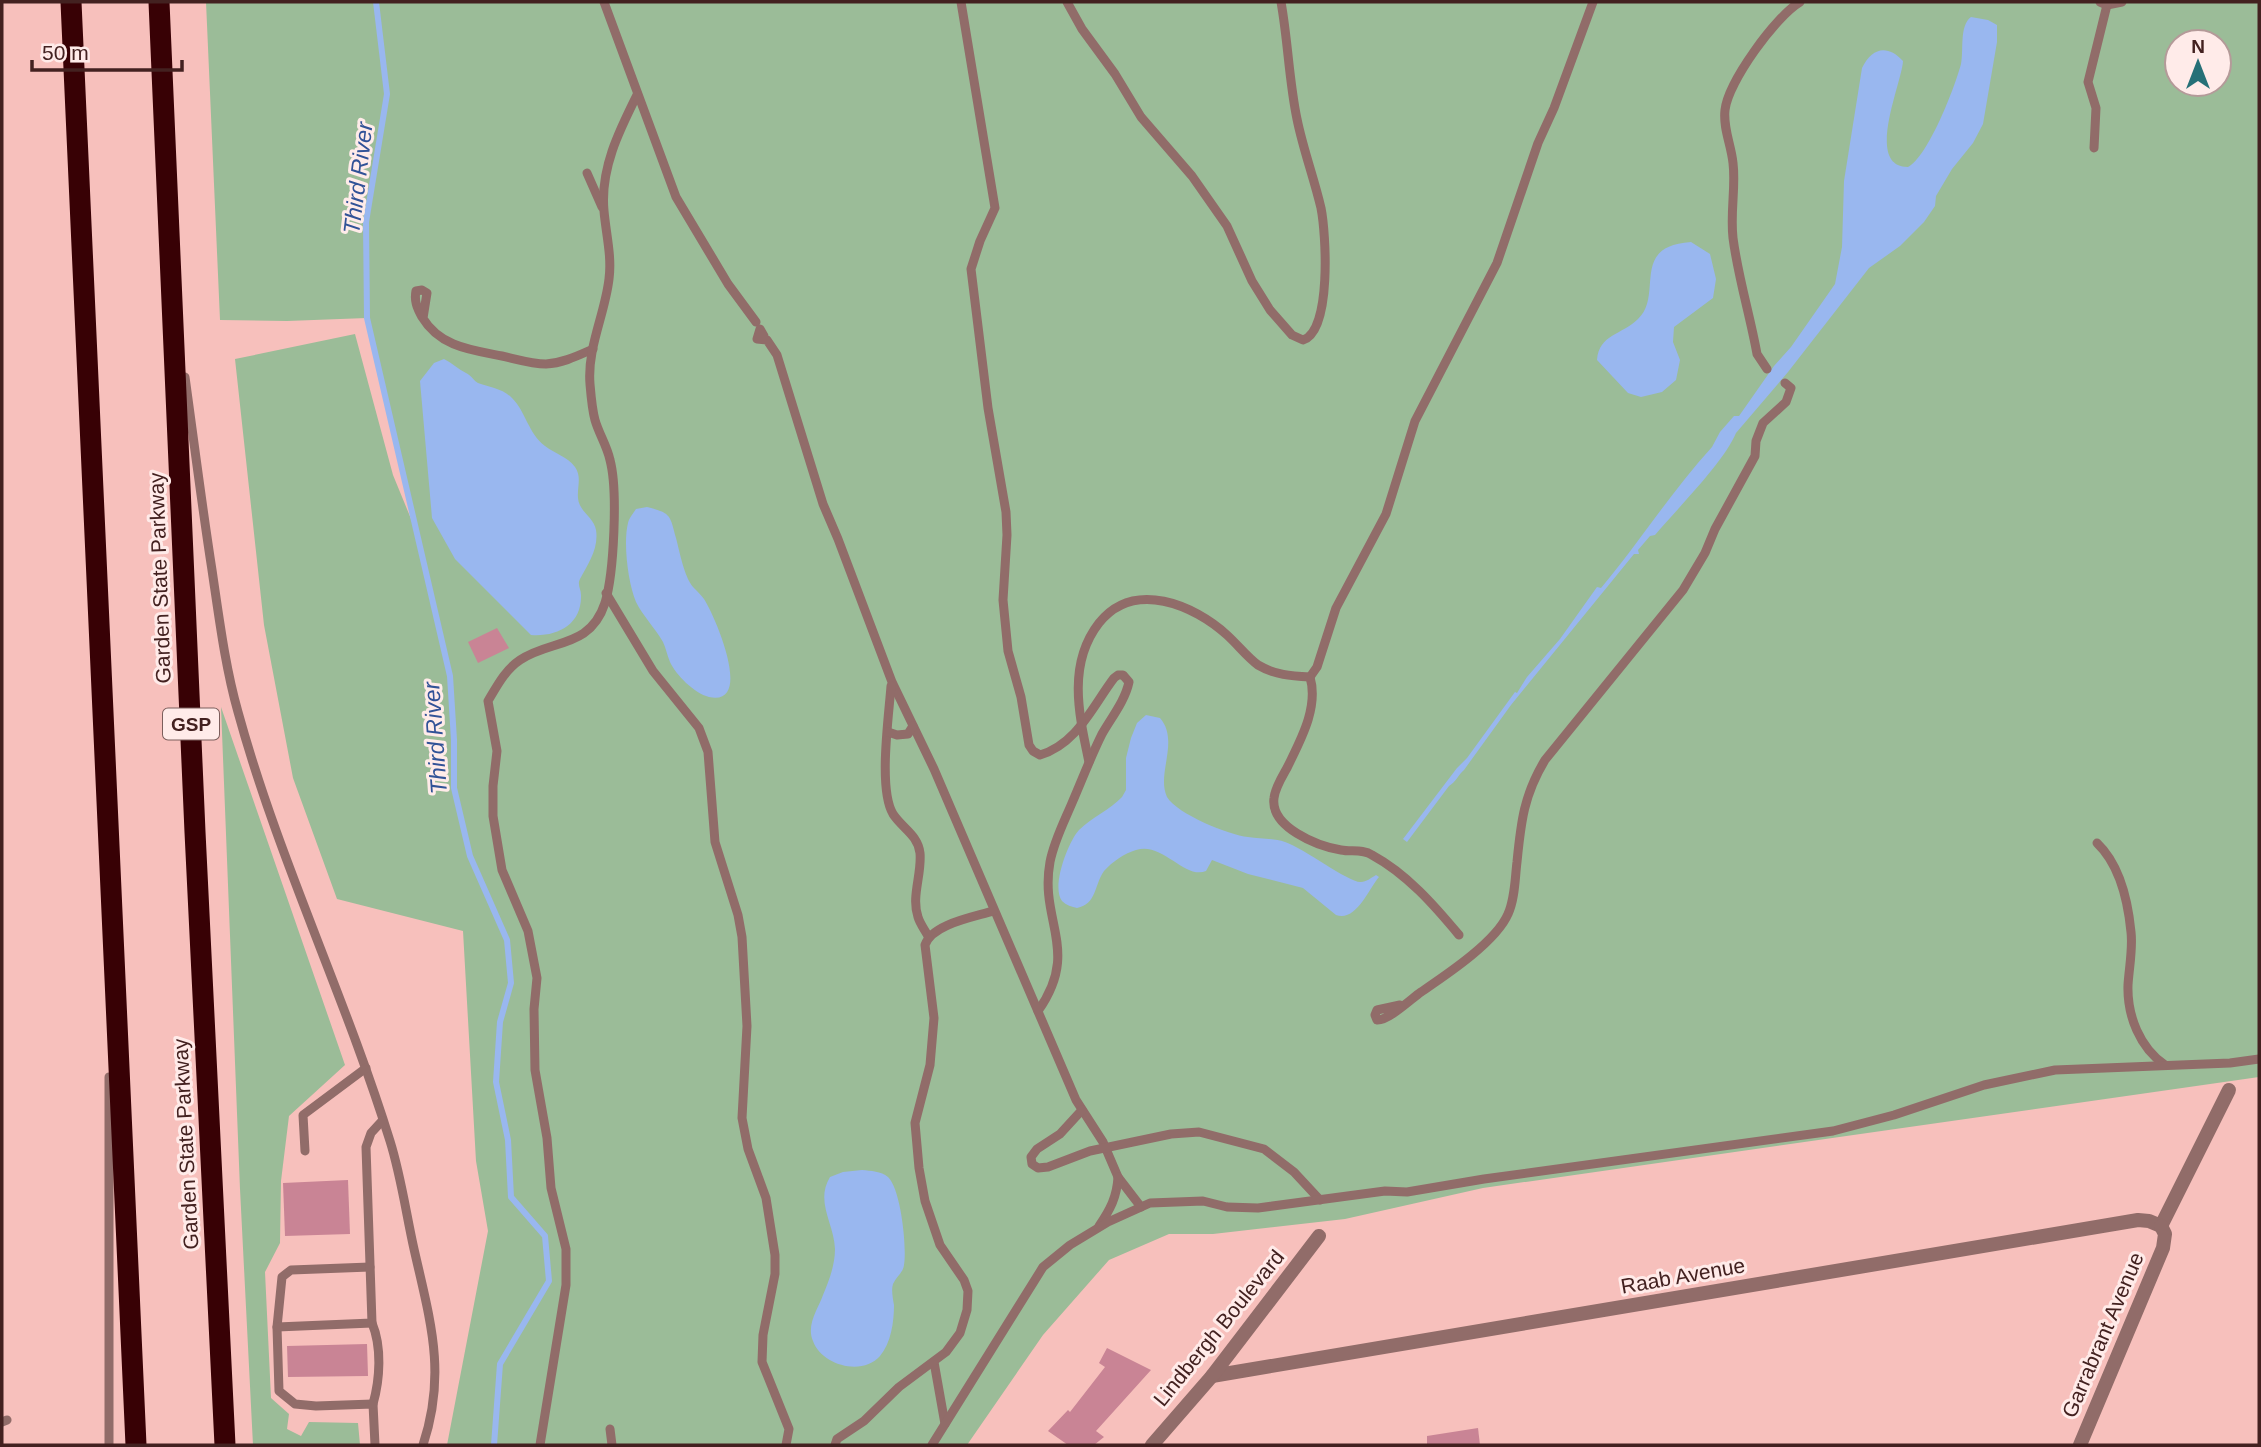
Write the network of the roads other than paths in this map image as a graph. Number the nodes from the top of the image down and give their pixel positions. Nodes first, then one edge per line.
1 (71, 2) edge
2 (159, 2) edge
3 (604, 2) edge
4 (961, 2) edge
5 (1067, 2) edge
6 (1281, 2) edge
7 (1593, 2) edge
8 (1800, 2) edge
9 (2122, 2) edge
10 (2104, 3) edge
11 (1787, 6) edge
12 (637, 95) junction
13 (2094, 148) dead end
14 (587, 173) dead end
15 (603, 208) junction
16 (173, 296) junction
17 (423, 318) dead end
18 (756, 322) dead end
19 (764, 336) dead end
20 (593, 349) junction
21 (564, 362) junction
22 (1766, 369) dead end
23 (590, 370) junction
24 (1785, 383) dead end
25 (606, 593) junction
26 (1310, 677) junction
27 (892, 682) junction
28 (1081, 724) junction
29 (913, 726) junction
30 (888, 732) junction
31 (1089, 763) junction
32 (110, 834) junction
33 (2096, 843) dead end
34 (993, 911) junction
35 (1459, 935) dead end
36 (928, 936) junction
37 (1400, 1005) dead end
38 (1038, 1011) junction
39 (2259, 1059) edge
40 (2166, 1066) junction
41 (366, 1068) junction
42 (2229, 1090) dead end
43 (1082, 1110) junction
44 (382, 1121) junction
45 (1106, 1148) junction
46 (305, 1151) dead end
47 (1118, 1177) junction
48 (1320, 1200) junction
49 (1141, 1207) junction
50 (2161, 1226) junction
51 (1098, 1228) junction
52 (1319, 1236) dead end
53 (370, 1267) junction
54 (372, 1323) junction
55 (277, 1327) junction
56 (934, 1362) junction
57 (1212, 1376) junction
58 (373, 1405) junction
59 (945, 1424) junction
60 (610, 1429) dead end
61 (109, 1445) edge
62 (136, 1445) edge
63 (225, 1445) edge
64 (375, 1445) edge
65 (423, 1445) edge
66 (540, 1445) edge
67 (612, 1445) edge
68 (786, 1445) edge
69 (835, 1445) edge
70 (932, 1445) edge
71 (1152, 1445) edge
72 (2080, 1445) edge

1 - 32 highway
2 - 16 highway, Garden State Parkway / GSP
3 - 12 lane
4 - 28 lane
5 - 6 lane
7 - 26 lane
8 - 11 lane
9 - 10 lane
10 - 13 lane
11 - 22 lane
12 - 15 lane
12 - 18 lane
14 - 15 lane
15 - 20 lane
16 - 41 lane
16 - 63 highway, Garden State Parkway / GSP
17 - 21 lane
19 - 27 lane
20 - 21 lane
20 - 23 lane
21 - 23 lane
23 - 25 lane
24 - 37 lane
25 - 66 lane
25 - 68 lane
26 - 28 lane
26 - 35 lane
27 - 29 lane
27 - 30 lane
28 - 31 lane
28 - 31 lane
29 - 30 lane
29 - 34 lane
30 - 36 lane
31 - 38 lane
32 - 61 lane
32 - 62 highway
33 - 40 lane
34 - 36 lane
34 - 38 lane
36 - 56 lane
38 - 43 lane
39 - 40 lane
40 - 48 lane
41 - 44 lane
41 - 46 lane
42 - 50 street, Garrabrant Avenue
43 - 45 lane
43 - 45 lane
44 - 53 lane
44 - 65 lane
45 - 47 lane
45 - 48 lane
47 - 49 lane
47 - 51 lane
48 - 49 lane
49 - 51 lane
50 - 57 street, Raab Avenue
50 - 72 street, Garrabrant Avenue
51 - 59 lane
52 - 57 street, Lindbergh Boulevard
53 - 54 lane
53 - 55 lane
54 - 55 lane
54 - 58 lane
55 - 58 lane
56 - 59 lane
56 - 69 lane
57 - 71 street, Lindbergh Boulevard
58 - 64 lane
59 - 70 lane
60 - 67 lane

